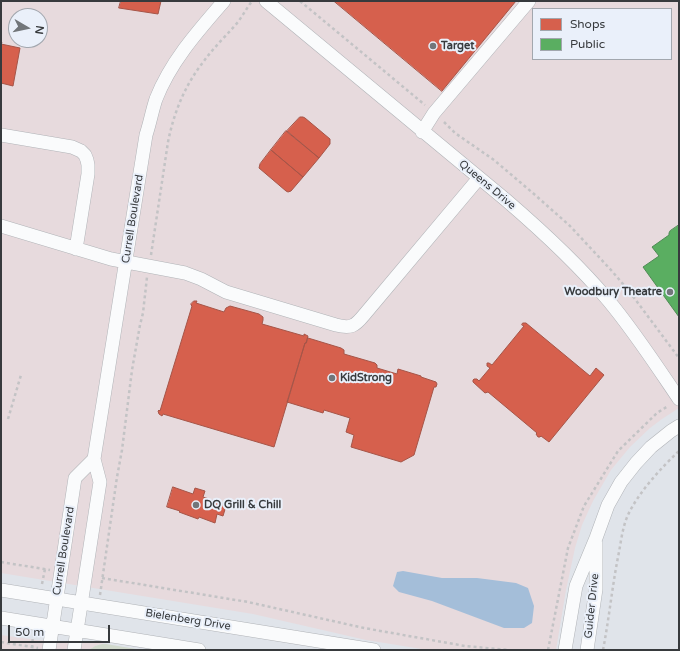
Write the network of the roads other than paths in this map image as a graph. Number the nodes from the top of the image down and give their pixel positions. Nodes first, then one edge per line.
1 (224, 1) edge
2 (266, 1) edge
3 (529, 1) edge
4 (422, 132) junction
5 (1, 135) edge
6 (479, 178) junction
7 (1, 226) edge
8 (76, 249) junction
9 (126, 262) junction
10 (679, 399) edge
11 (679, 426) edge
12 (94, 459) junction
13 (596, 538) junction
14 (1, 590) edge
15 (57, 599) junction
16 (82, 602) junction
17 (1, 618) edge
18 (53, 626) junction
19 (77, 630) junction
20 (49, 650) edge
21 (74, 650) edge
22 (199, 650) edge
23 (374, 650) edge
24 (566, 650) edge
25 (587, 650) edge

1 - 9 street, Currell Boulevard
2 - 4 street, Queens Drive
3 - 4 street
4 - 6 street, Queens Drive
5 - 8 street
6 - 9 street
6 - 10 street, Queens Drive
7 - 8 street
8 - 9 street
9 - 12 street, Currell Boulevard
11 - 13 street, Guider Drive
12 - 15 street, Currell Boulevard
12 - 16 street, Currell Boulevard
13 - 24 street, Guider Drive
13 - 25 street, Guider Drive
14 - 15 street, Bielenberg Drive
15 - 16 street, Bielenberg Drive
15 - 18 street, Currell Boulevard
16 - 19 street, Currell Boulevard
16 - 23 street, Bielenberg Drive
17 - 18 street
18 - 19 street
18 - 20 street, Currell Boulevard
19 - 21 street, Currell Boulevard
19 - 22 street

